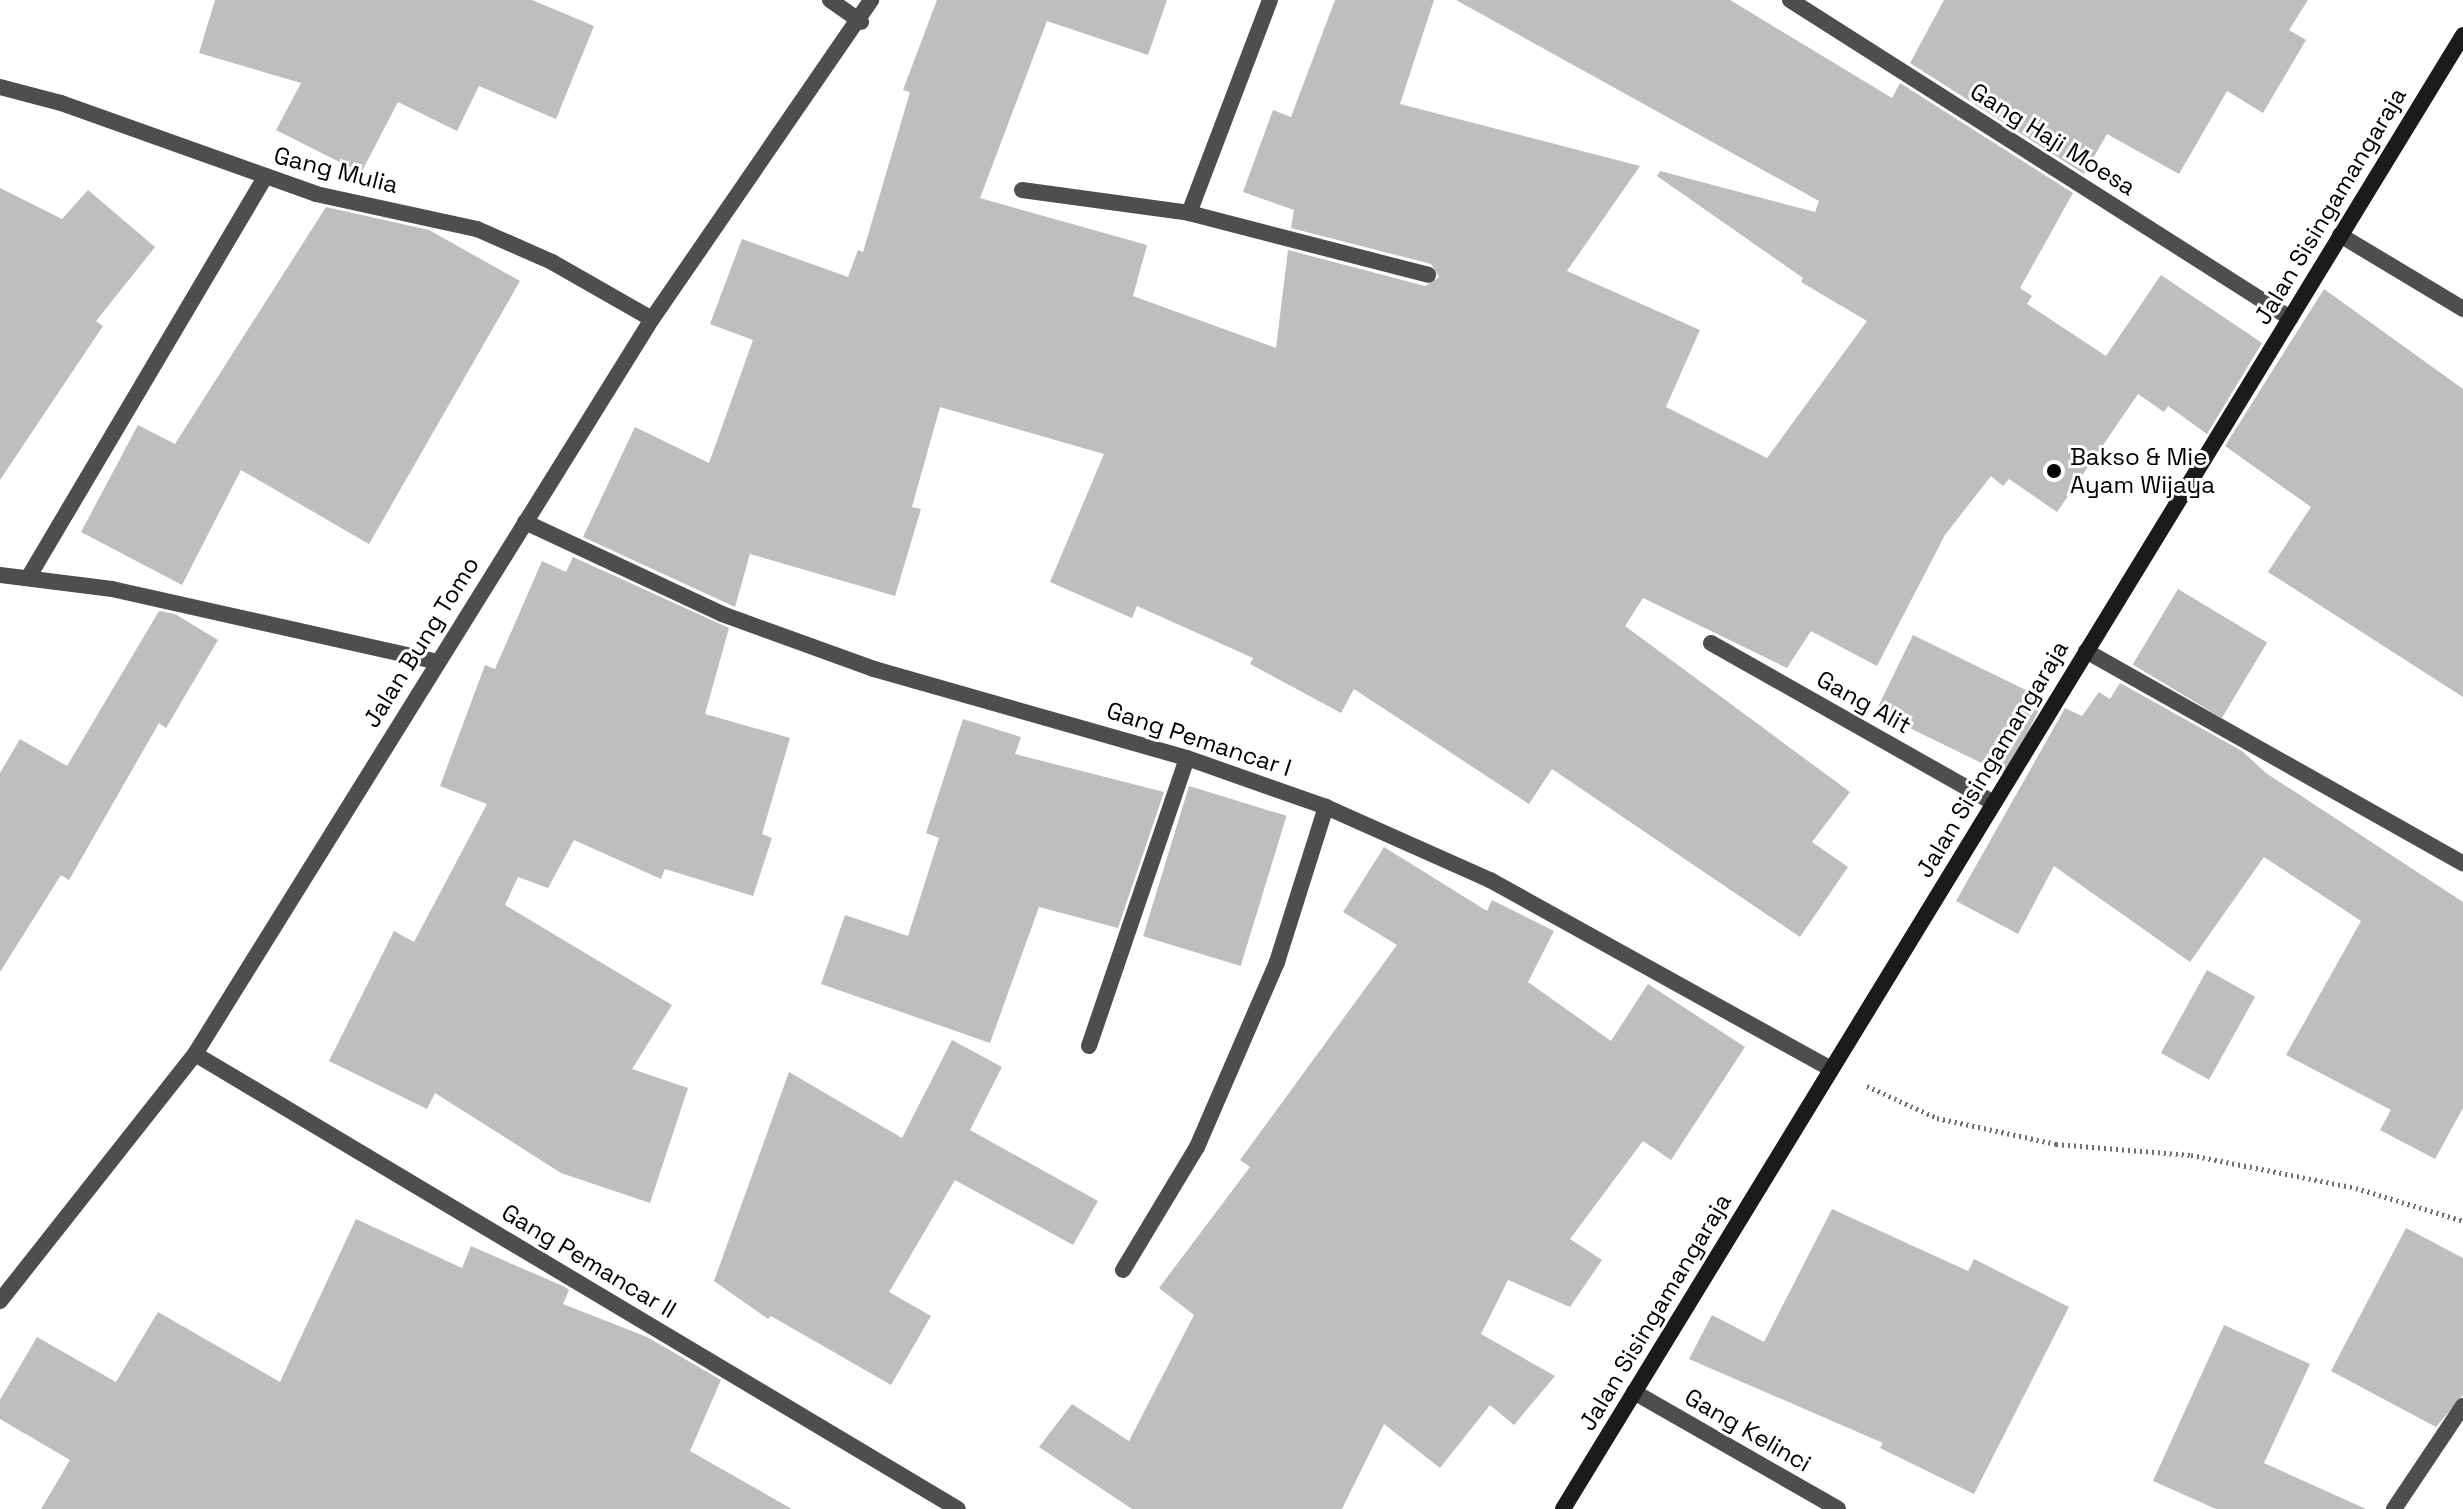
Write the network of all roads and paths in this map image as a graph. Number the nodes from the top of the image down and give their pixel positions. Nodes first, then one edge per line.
1 (830, 0) edge
2 (871, 0) edge
3 (1270, 0) edge
4 (1790, 0) edge
5 (861, 22) junction
6 (2463, 35) edge
7 (0, 87) edge
8 (265, 178) junction
9 (1022, 190) dead end
10 (1189, 213) junction
11 (2340, 235) junction
12 (1428, 275) dead end
13 (2463, 309) edge
14 (2290, 318) junction
15 (652, 319) junction
16 (525, 522) junction
17 (0, 575) edge
18 (28, 578) junction
19 (1711, 643) dead end
20 (2086, 651) junction
21 (435, 661) junction
22 (1187, 758) junction
23 (1994, 803) junction
24 (1326, 807) junction
25 (2463, 863) edge
26 (1089, 1046) dead end
27 (195, 1054) junction
28 (1831, 1069) junction
29 (2463, 1221) edge
30 (1123, 1270) dead end
31 (0, 1301) edge
32 (1634, 1392) junction
33 (2463, 1406) edge
34 (958, 1509) edge
35 (1563, 1509) edge
36 (1838, 1509) edge
37 (2394, 1509) edge

1 - 5 street
2 - 5 street, Jalan Bung Tomo
3 - 10 street
4 - 14 street, Gang Haji Moesa
5 - 15 street, Jalan Bung Tomo
6 - 11 main road, Jalan Sisingamangaraja
7 - 8 street, Gang Mulia
8 - 15 street, Gang Mulia
8 - 18 street
9 - 10 street
10 - 12 street
11 - 13 street
11 - 14 main road, Jalan Sisingamangaraja
14 - 20 main road, Jalan Sisingamangaraja
15 - 16 street, Jalan Bung Tomo
16 - 21 street, Jalan Bung Tomo
16 - 22 street, Gang Pemancar I
17 - 18 street
18 - 21 street
19 - 23 street, Gang Alit
20 - 23 main road, Jalan Sisingamangaraja
20 - 25 street
21 - 27 street, Jalan Bung Tomo
22 - 24 street, Gang Pemancar I
22 - 26 street
23 - 28 main road, Jalan Sisingamangaraja
24 - 28 street, Gang Pemancar I
24 - 30 street
27 - 31 street, Jalan Bung Tomo
27 - 34 street, Gang Pemancar II
28 - 29 path
28 - 32 main road, Jalan Sisingamangaraja
32 - 35 main road, Jalan Sisingamangaraja
32 - 36 street, Gang Kelinci
33 - 37 street

